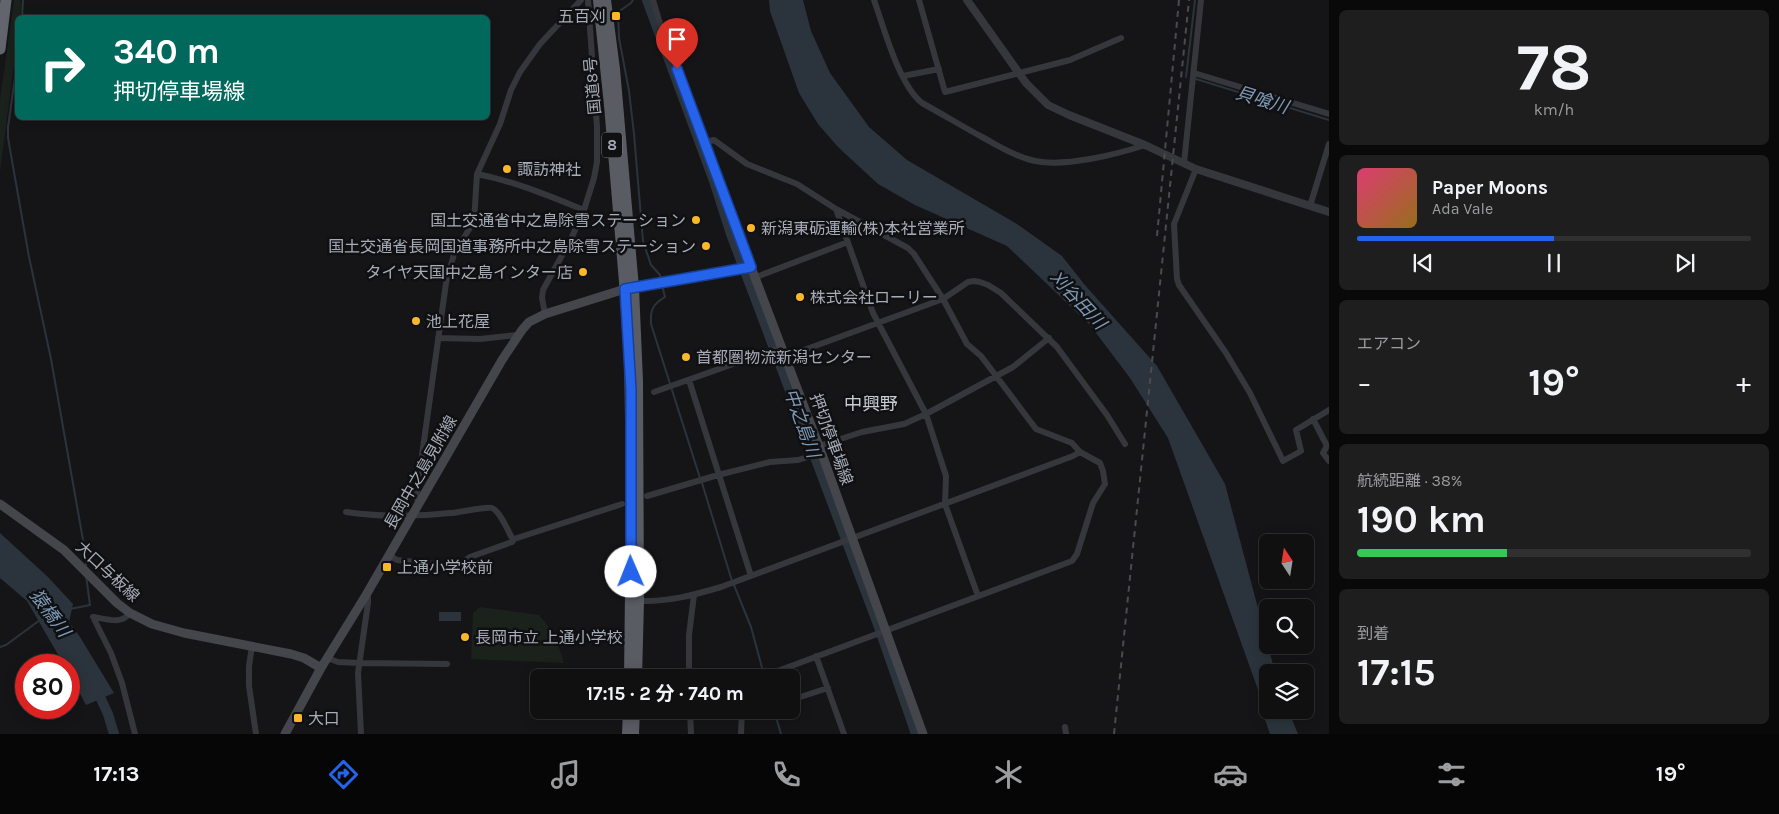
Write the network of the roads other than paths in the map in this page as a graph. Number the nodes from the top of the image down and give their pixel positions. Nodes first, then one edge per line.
1 (2, 0) edge
2 (6, 0) edge
3 (581, 0) edge
4 (588, 0) edge
5 (598, 0) edge
6 (606, 0) edge
7 (653, 0) edge
8 (874, 0) edge
9 (919, 0) edge
10 (967, 0) edge
11 (1201, 0) edge
12 (0, 24) edge
13 (1121, 38) dead end
14 (0, 49) edge
15 (939, 69) junction
16 (606, 72) junction
17 (1194, 72) junction
18 (594, 74) junction
19 (1020, 74) junction
20 (903, 76) junction
21 (1329, 114) edge
22 (704, 142) junction
23 (1329, 144) edge
24 (1145, 145) junction
25 (1184, 163) junction
26 (1196, 169) junction
27 (477, 174) junction
28 (1310, 206) junction
29 (836, 209) junction
30 (584, 210) junction
31 (1329, 212) edge
32 (848, 242) junction
33 (751, 267) junction
34 (756, 277) junction
35 (629, 289) junction
36 (944, 299) junction
37 (544, 314) junction
38 (878, 322) junction
39 (517, 335) junction
40 (438, 338) junction
41 (1049, 338) junction
42 (781, 347) junction
43 (785, 357) junction
44 (996, 376) junction
45 (689, 380) junction
46 (654, 392) dead end
47 (1329, 410) edge
48 (926, 414) junction
49 (1313, 419) junction
50 (1125, 444) dead end
51 (820, 450) junction
52 (1080, 452) junction
53 (1329, 461) edge
54 (718, 475) junction
55 (646, 496) dead end
56 (419, 503) junction
57 (0, 504) edge
58 (622, 504) dead end
59 (945, 504) junction
60 (346, 512) dead end
61 (412, 516) junction
62 (848, 539) junction
63 (513, 540) junction
64 (389, 556) junction
65 (751, 576) junction
66 (694, 595) junction
67 (366, 596) junction
68 (978, 596) junction
69 (639, 601) junction
70 (130, 613) junction
71 (886, 630) junction
72 (252, 646) junction
73 (816, 656) junction
74 (327, 658) junction
75 (359, 663) junction
76 (447, 664) dead end
77 (321, 668) junction
78 (629, 669) edge
79 (637, 669) edge
80 (689, 669) edge
81 (783, 669) edge
82 (828, 688) junction
83 (800, 697) edge
84 (628, 719) edge
85 (635, 719) edge
86 (690, 719) edge
87 (742, 719) edge
88 (135, 734) edge
89 (256, 734) edge
90 (285, 734) edge
91 (361, 734) edge
92 (627, 734) edge
93 (634, 734) edge
94 (691, 734) edge
95 (741, 734) edge
96 (844, 734) edge
97 (923, 734) edge

1 - 12 highway
2 - 14 highway
3 - 27 street
4 - 18 street
5 - 16 highway, 国道8号 / 8
6 - 35 highway, 国道8号 / 8
7 - 22 street
8 - 20 street
9 - 15 street
10 - 19 street
11 - 17 street
13 - 19 street
15 - 19 street
15 - 20 street
16 - 18 street
16 - 35 highway, 国道8号 / 8
17 - 21 street
17 - 25 street
18 - 30 street
19 - 24 street
20 - 24 street
22 - 29 street
22 - 33 street
23 - 28 street
24 - 25 street
25 - 26 street
26 - 28 street
26 - 49 street
27 - 30 street
27 - 40 street
28 - 31 street
29 - 32 street
29 - 36 street
30 - 37 street
32 - 34 street
32 - 38 street
33 - 34 main road, 押切停車場線
33 - 35 main road
34 - 42 main road, 押切停車場線
35 - 37 main road, 長岡中之島見附線
35 - 69 highway, 8
35 - 78 highway, 8
36 - 38 street
36 - 41 street
36 - 44 street
37 - 39 main road, 長岡中之島見附線
38 - 43 street
38 - 48 street
39 - 40 street
39 - 56 main road, 長岡中之島見附線
40 - 56 street
41 - 44 street
41 - 50 street
42 - 43 main road, 押切停車場線
42 - 45 street
43 - 51 main road, 押切停車場線
44 - 48 street
44 - 52 street
45 - 46 street
45 - 54 street
47 - 49 street
48 - 51 street
48 - 59 street
49 - 53 street
51 - 54 street
51 - 62 main road, 押切停車場線
52 - 59 street
52 - 68 street
54 - 55 street
54 - 65 street
56 - 61 main road, 長岡中之島見附線
57 - 70 main road, 大口与板線
58 - 63 street
59 - 62 street
59 - 68 street
60 - 61 street
61 - 63 street
61 - 64 main road, 長岡中之島見附線
62 - 65 street
62 - 71 main road, 押切停車場線
63 - 64 street
64 - 67 main road, 長岡中之島見附線
65 - 66 street
66 - 69 street
66 - 80 street
67 - 74 main road, 長岡中之島見附線
67 - 75 street
68 - 71 street
69 - 79 highway, 8
70 - 72 main road, 大口与板線
70 - 88 street
71 - 73 street
71 - 97 main road, 押切停車場線
72 - 77 main road, 大口与板線
72 - 89 street
73 - 81 street
73 - 82 street
74 - 75 street
74 - 77 main road, 長岡中之島見附線
75 - 76 street
75 - 91 street
77 - 90 main road, 長岡中之島見附線
82 - 83 street
82 - 96 street
84 - 92 highway
85 - 93 highway
86 - 94 street
87 - 95 street

